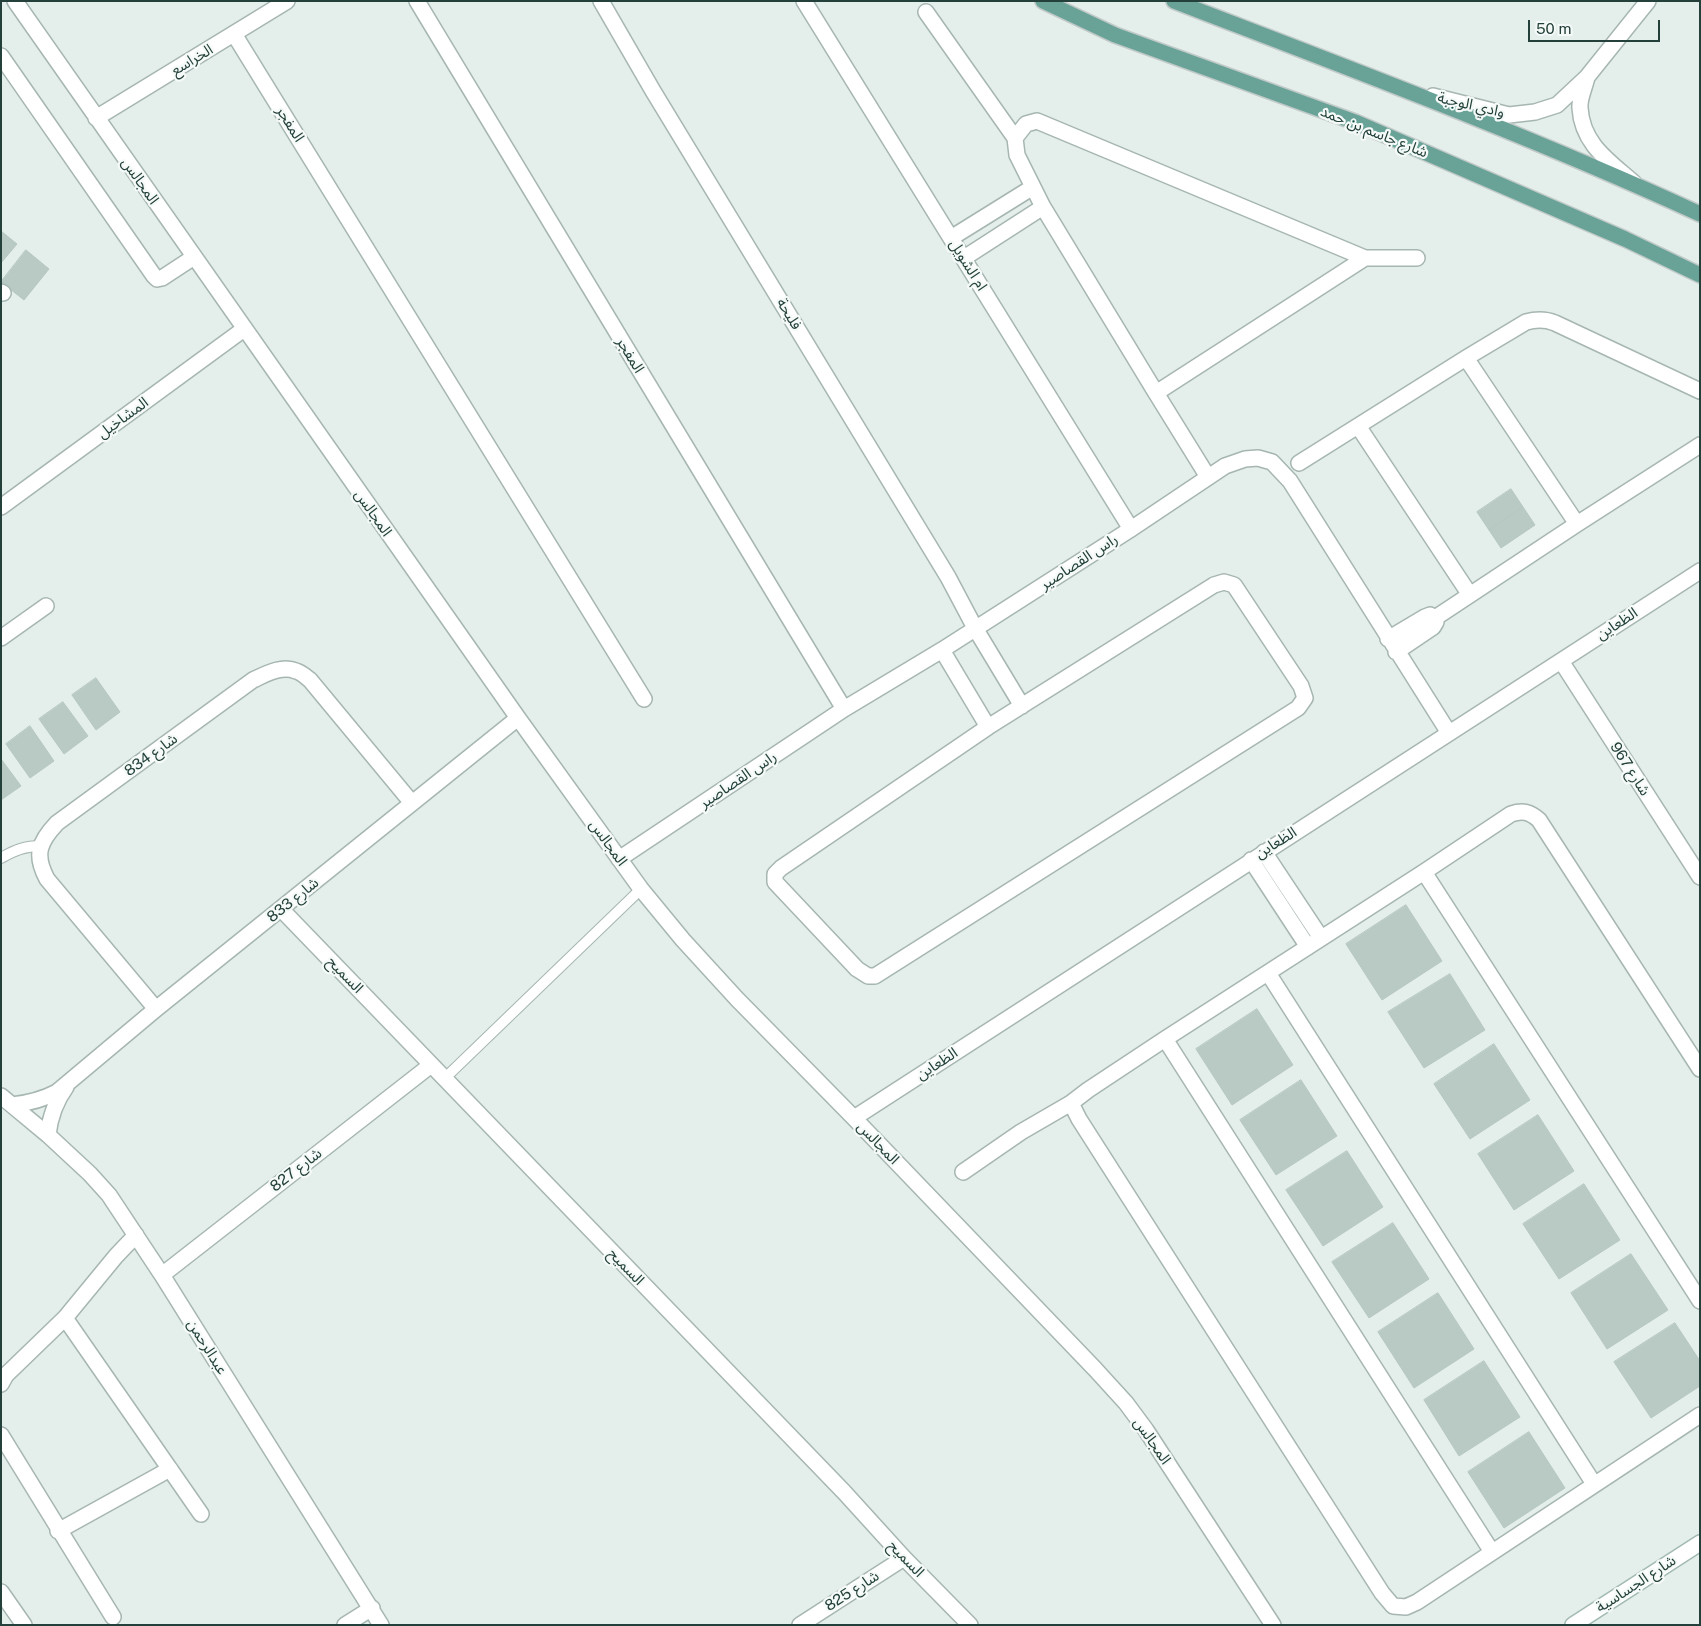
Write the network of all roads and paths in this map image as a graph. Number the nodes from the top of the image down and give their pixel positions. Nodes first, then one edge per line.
1 (14, 1) edge
2 (288, 1) edge
3 (417, 1) edge
4 (601, 1) edge
5 (804, 1) edge
6 (1043, 1) edge
7 (1174, 1) edge
8 (1648, 1) edge
9 (926, 12) dead end
10 (234, 34) junction
11 (1, 56) edge
12 (1587, 77) junction
13 (1404, 89) junction
14 (96, 118) junction
15 (1015, 138) junction
16 (1637, 185) junction
17 (1033, 187) junction
18 (1044, 207) junction
19 (1700, 214) edge
20 (951, 238) junction
21 (194, 257) junction
22 (964, 258) junction
23 (1365, 258) junction
24 (1417, 258) dead end
25 (1700, 275) edge
26 (244, 329) junction
27 (1466, 358) junction
28 (1700, 391) edge
29 (1156, 393) junction
30 (1358, 426) junction
31 (1700, 445) edge
32 (1299, 463) dead end
33 (1208, 477) junction
34 (1, 507) edge
35 (1577, 524) junction
36 (1131, 529) junction
37 (1700, 571) edge
38 (1470, 595) junction
39 (46, 606) dead end
40 (1435, 618) junction
41 (975, 628) junction
42 (4, 630) edge
43 (1388, 639) junction
44 (942, 650) junction
45 (1396, 652) junction
46 (1561, 661) junction
47 (644, 699) dead end
48 (1022, 706) junction
49 (844, 709) junction
50 (518, 718) junction
51 (988, 727) junction
52 (1449, 733) junction
53 (412, 803) junction
54 (40, 846) junction
55 (1257, 856) junction
56 (1, 858) edge
57 (619, 859) junction
58 (1424, 872) junction
59 (1700, 877) edge
60 (641, 889) junction
61 (282, 910) junction
62 (1321, 938) junction
63 (1308, 947) junction
64 (1268, 973) junction
65 (156, 1009) junction
66 (1165, 1039) junction
67 (431, 1065) junction
68 (1700, 1069) edge
69 (444, 1079) junction
70 (69, 1082) junction
71 (7, 1101) edge
72 (1071, 1103) junction
73 (854, 1118) junction
74 (48, 1135) junction
75 (963, 1172) dead end
76 (136, 1236) junction
77 (162, 1275) junction
78 (1700, 1301) edge
79 (65, 1318) junction
80 (3, 1376) edge
81 (1700, 1415) edge
82 (1, 1435) edge
83 (170, 1469) junction
84 (1594, 1484) junction
85 (201, 1514) dead end
86 (58, 1531) junction
87 (1700, 1543) edge
88 (1492, 1552) junction
89 (904, 1558) junction
90 (1, 1592) edge
91 (372, 1608) junction
92 (113, 1617) dead end
93 (24, 1625) edge
94 (345, 1625) edge
95 (381, 1625) edge
96 (800, 1625) edge
97 (970, 1625) edge
98 (1273, 1625) edge
99 (1573, 1625) edge

1 - 14 street, المجالس
2 - 10 street, الخراسع
3 - 49 street, المفجر
4 - 41 street, فليحة
5 - 20 street, ام الشويل
6 - 25 main road, شارع جاسم بن حمد
7 - 13 main road
8 - 12 street, وادي الوجبة
9 - 15 street
10 - 14 street, الخراسع
10 - 47 street, المفجر
11 - 21 street
12 - 13 street, وادي الوجبة
12 - 16 street, وادي الوجبة
13 - 16 main road
14 - 21 street, المجالس
15 - 17 street
15 - 23 street
16 - 19 main road
17 - 18 street
17 - 20 street
18 - 22 street
18 - 29 street
20 - 22 street, ام الشويل
21 - 26 street, المجالس
22 - 36 street, ام الشويل
23 - 24 street
23 - 29 street
26 - 34 street, المشاخيل
26 - 50 street, المجالس
27 - 28 street
27 - 30 street
27 - 35 street
29 - 33 street
30 - 32 street
30 - 38 street
31 - 35 street
33 - 36 street, راس القصاصير
33 - 43 street, راس القصاصير
35 - 38 street
36 - 41 street, راس القصاصير
37 - 46 street, الظعاين
38 - 40 street
39 - 42 street
40 - 43 street
40 - 45 street
41 - 44 street, راس القصاصير
41 - 48 street, فليحة
43 - 45 street, راس القصاصير
44 - 49 street, راس القصاصير
44 - 51 street
45 - 52 street, راس القصاصير
46 - 52 street, الظعاين
46 - 59 street, شارع 967
48 - 51 street
48 - 51 street
49 - 57 street, راس القصاصير
50 - 53 street, شارع 833
50 - 57 street, المجالس
52 - 55 street, الظعاين
53 - 54 street, شارع 834
53 - 61 street, شارع 833
54 - 56 lane
54 - 65 street
55 - 62 street
55 - 63 street
55 - 73 street, الظعاين
57 - 60 street, المجالس
58 - 62 street
58 - 68 street
58 - 78 street
60 - 69 lane
60 - 73 street, المجالس
61 - 65 street, شارع 833
61 - 67 street, السميح
62 - 63 street
63 - 64 street
64 - 66 street
64 - 84 street
65 - 70 street, شارع 833
66 - 72 street
66 - 88 street
67 - 69 street, السميح
67 - 77 street, شارع 827
69 - 89 street, السميح
70 - 71 street, شارع 833
70 - 74 street, شارع 833
71 - 74 street, عبدالرحمن
72 - 75 street
72 - 88 street
73 - 98 street, المجالس
74 - 76 street, عبدالرحمن
76 - 77 street, عبدالرحمن
76 - 79 street
77 - 91 street, عبدالرحمن
79 - 80 street
79 - 83 street
81 - 84 street
82 - 86 street
83 - 85 street
83 - 86 street
84 - 88 street
86 - 92 street
87 - 99 street, شارع الجساسية
89 - 96 street, شارع 825
89 - 97 street, السميح
90 - 93 street
91 - 94 street
91 - 95 street, عبدالرحمن

